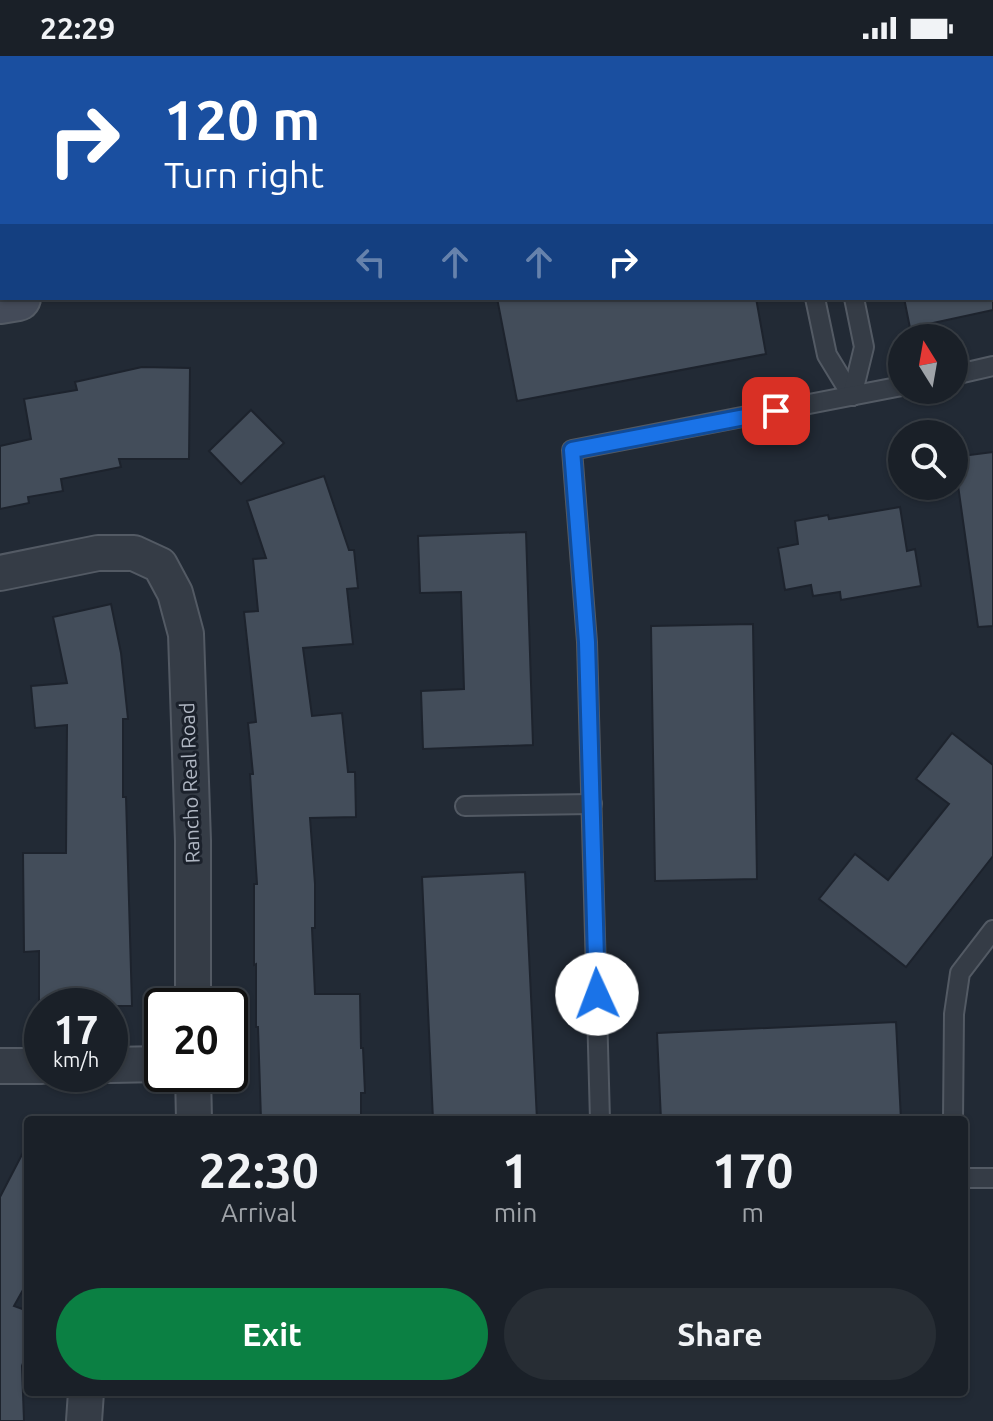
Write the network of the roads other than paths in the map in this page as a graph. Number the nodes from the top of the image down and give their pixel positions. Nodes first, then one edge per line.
1 (815, 300) edge
2 (854, 300) edge
3 (993, 366) edge
4 (968, 372) edge
5 (888, 389) edge
6 (852, 396) junction
7 (0, 573) edge
8 (592, 804) junction
9 (465, 806) dead end
10 (993, 930) edge
11 (193, 988) edge
12 (0, 1066) edge
13 (24, 1066) edge
14 (193, 1092) edge
15 (194, 1116) edge
16 (600, 1116) edge
17 (953, 1116) edge
18 (968, 1178) edge
19 (993, 1178) edge
20 (86, 1396) edge
21 (84, 1421) edge

1 - 6 lane
2 - 6 lane
3 - 4 lane
5 - 6 lane
6 - 8 lane
7 - 11 street, Rancho Real Road
8 - 9 lane
8 - 16 lane
10 - 17 lane
12 - 13 street
14 - 15 street
18 - 19 lane
20 - 21 street

